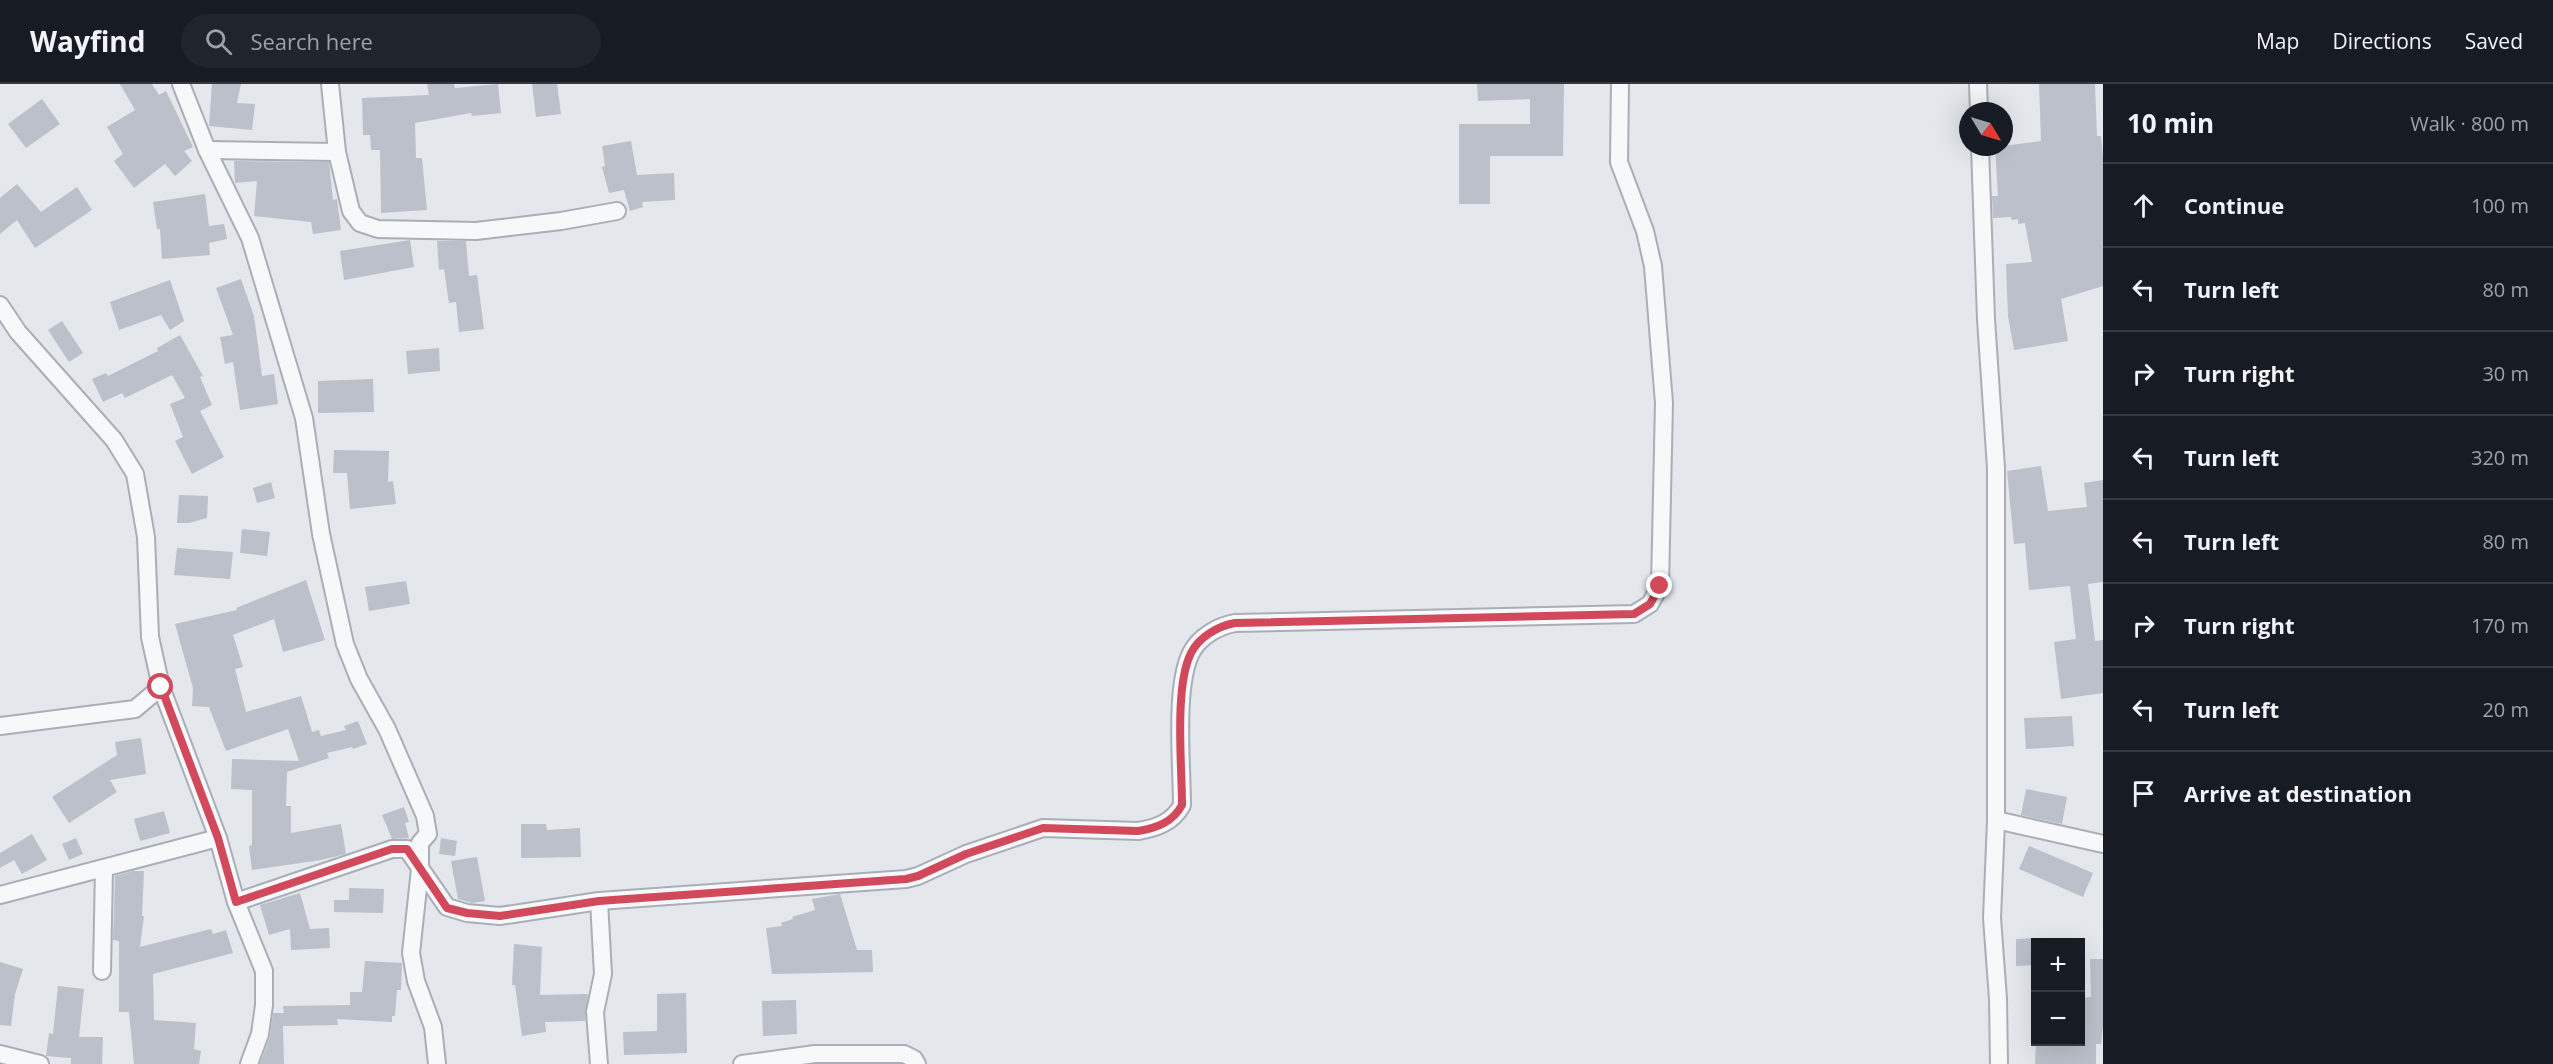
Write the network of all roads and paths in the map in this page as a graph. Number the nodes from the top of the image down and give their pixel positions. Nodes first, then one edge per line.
1 (181, 84) edge
2 (330, 84) edge
3 (1620, 84) edge
4 (1978, 84) edge
5 (1979, 102) edge
6 (207, 150) junction
7 (337, 152) junction
8 (1980, 156) edge
9 (617, 211) dead end
10 (0, 305) edge
11 (161, 687) junction
12 (0, 726) edge
13 (1996, 820) junction
14 (218, 838) junction
15 (2103, 844) edge
16 (414, 846) junction
17 (104, 868) junction
18 (420, 869) junction
19 (0, 895) edge
20 (599, 901) junction
21 (236, 902) junction
22 (102, 972) dead end
23 (0, 1054) edge
24 (40, 1064) edge
25 (249, 1064) edge
26 (437, 1064) edge
27 (599, 1064) edge
28 (742, 1064) edge
29 (917, 1064) edge
30 (1999, 1064) edge

1 - 6 street
2 - 7 street
3 - 20 street
4 - 5 street
6 - 7 street
6 - 16 street
7 - 9 street
8 - 13 street
10 - 11 street
11 - 12 street
11 - 14 street
13 - 15 street
13 - 30 street
14 - 17 street
14 - 21 street
16 - 18 street
16 - 21 street
17 - 19 street
17 - 22 street
18 - 20 street
18 - 26 street
20 - 27 street
21 - 25 street
23 - 24 street
28 - 29 street

